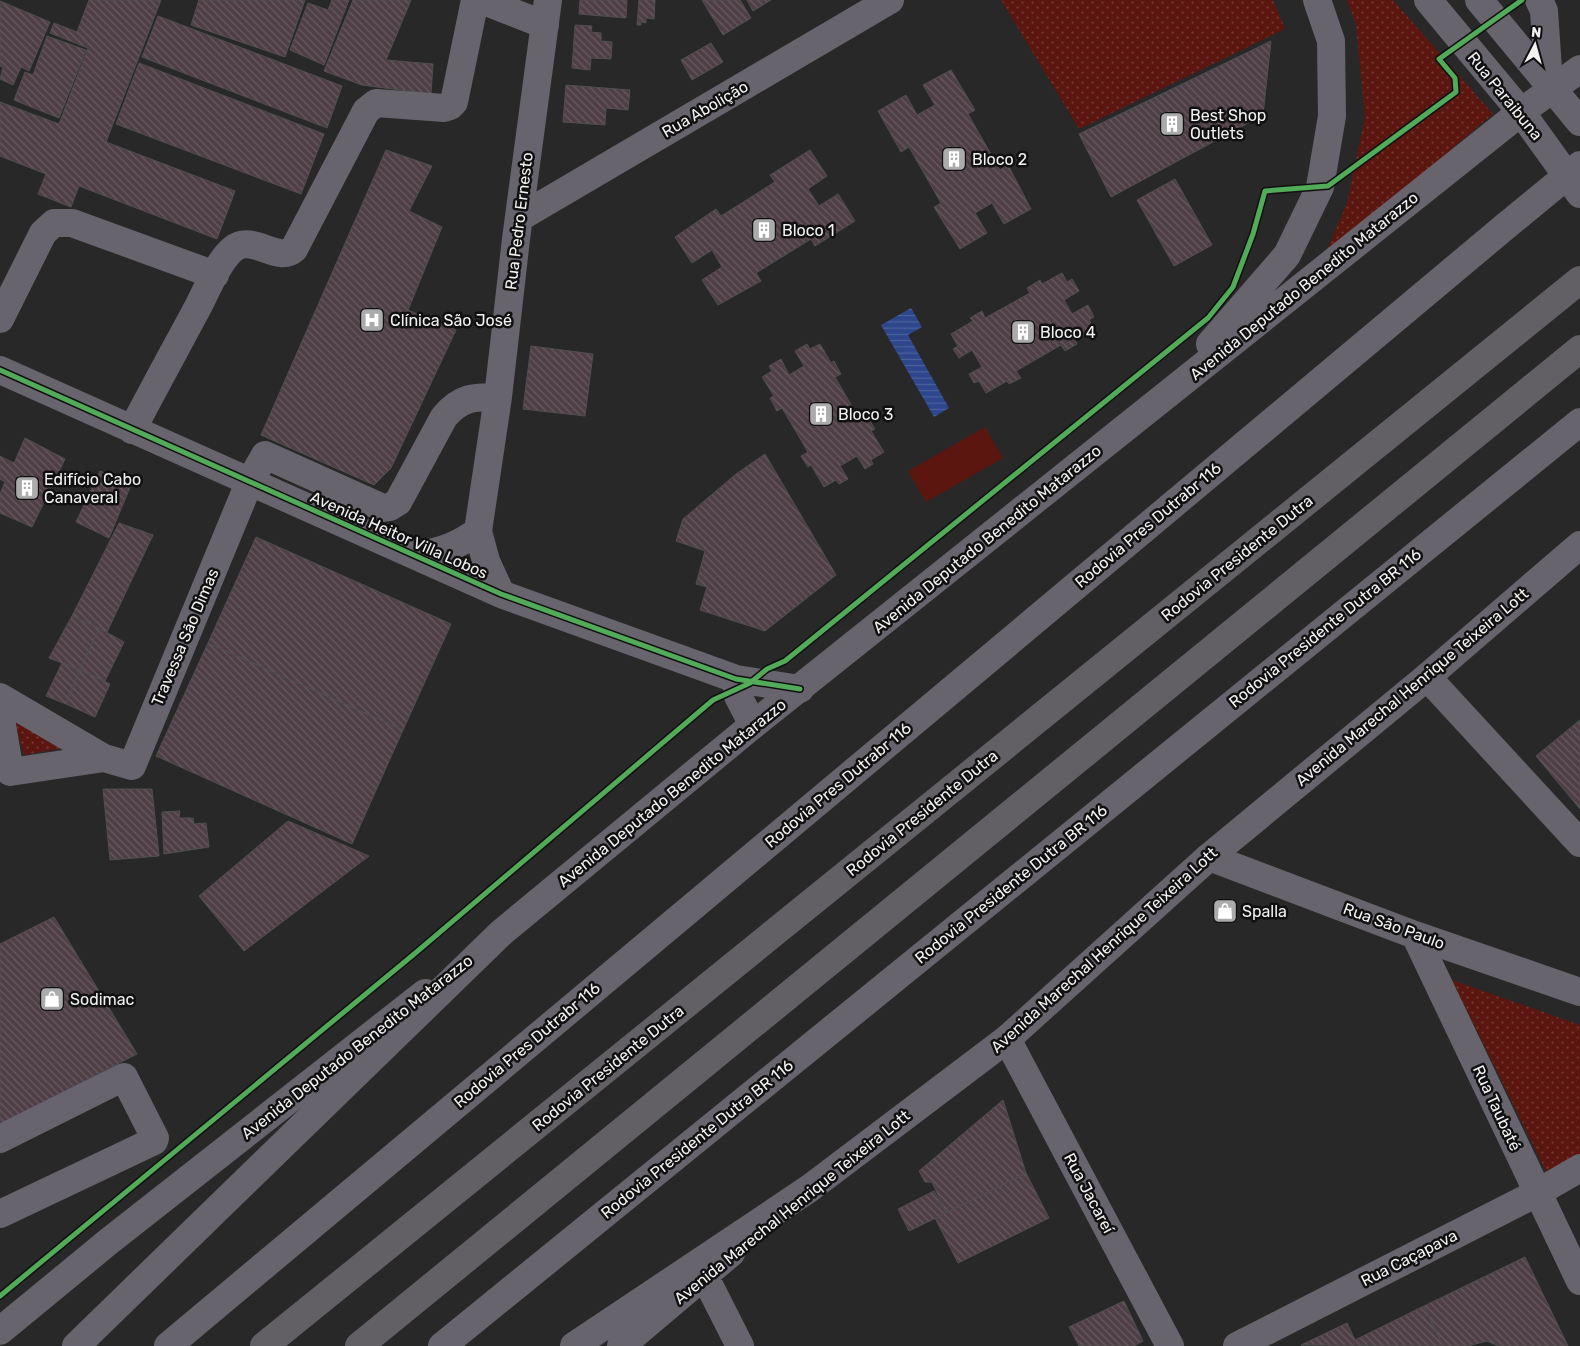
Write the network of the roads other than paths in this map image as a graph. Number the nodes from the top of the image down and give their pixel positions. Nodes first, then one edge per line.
1 (476, 0) edge
2 (481, 0) edge
3 (890, 0) edge
4 (1317, 0) edge
5 (1428, 0) edge
6 (1479, 0) edge
7 (1539, 0) edge
8 (546, 12) edge
9 (1580, 69) edge
10 (1552, 87) junction
11 (1520, 112) junction
12 (1580, 122) edge
13 (1580, 165) edge
14 (1580, 194) edge
15 (519, 218) junction
16 (215, 275) junction
17 (1580, 280) edge
18 (0, 319) edge
19 (1580, 349) edge
20 (0, 370) edge
21 (1167, 395) junction
22 (498, 397) junction
23 (1580, 422) edge
24 (132, 430) junction
25 (249, 483) junction
26 (478, 531) junction
27 (1580, 546) edge
28 (417, 556) junction
29 (500, 594) junction
30 (1427, 677) junction
31 (736, 679) junction
32 (800, 689) junction
33 (0, 697) edge
34 (0, 713) edge
35 (753, 725) junction
36 (104, 758) junction
37 (1580, 843) edge
38 (1209, 857) junction
39 (501, 933) junction
40 (1415, 935) junction
41 (1580, 992) edge
42 (1007, 1039) junction
43 (0, 1139) edge
44 (1580, 1168) edge
45 (810, 1188) junction
46 (1538, 1192) junction
47 (0, 1214) edge
48 (704, 1275) junction
49 (1580, 1281) edge
50 (0, 1331) edge
51 (76, 1346) edge
52 (168, 1346) edge
53 (264, 1346) edge
54 (360, 1346) edge
55 (442, 1346) edge
56 (574, 1346) edge
57 (621, 1346) edge
58 (740, 1346) edge
59 (1170, 1346) edge
60 (1237, 1346) edge

1 - 16 street
2 - 8 street
3 - 15 street, Rua Abolição
4 - 21 main road
5 - 11 main road, Rua Paraibuna
6 - 10 main road
7 - 10 main road
8 - 15 street, Rua Pedro Ernesto
9 - 10 main road, Avenida Deputado Benedito Matarazzo
10 - 11 main road, Avenida Deputado Benedito Matarazzo
10 - 12 main road
11 - 14 main road, Rua Paraibuna
11 - 21 main road, Avenida Deputado Benedito Matarazzo
13 - 52 main road, Rodovia Pres Dutrabr 116, bridge
15 - 22 street, Rua Pedro Ernesto
16 - 18 street
16 - 24 street
17 - 53 highway, Rodovia Presidente Dutra
19 - 54 highway
20 - 24 street, Avenida Heitor Villa Lobos
21 - 32 main road, Avenida Deputado Benedito Matarazzo
22 - 25 street
22 - 26 street, Rua Pedro Ernesto
23 - 55 main road, Rodovia Presidente Dutra BR 116
24 - 25 street, Avenida Heitor Villa Lobos
25 - 28 street, Avenida Heitor Villa Lobos
25 - 36 street, Travessa São Dimas
26 - 28 street
26 - 29 street, Rua Pedro Ernesto
27 - 30 main road, Avenida Marechal Henrique Teixeira Lott
28 - 29 street, Avenida Heitor Villa Lobos
29 - 31 street, Avenida Heitor Villa Lobos
30 - 37 street
30 - 38 main road, Avenida Marechal Henrique Teixeira Lott
31 - 32 street, Avenida Heitor Villa Lobos
31 - 35 street
32 - 35 main road, Avenida Deputado Benedito Matarazzo
33 - 36 street, Travessa São Dimas
34 - 36 street, Travessa São Dimas
35 - 39 main road, Avenida Deputado Benedito Matarazzo
38 - 40 street, Rua São Paulo
38 - 42 main road, Avenida Marechal Henrique Teixeira Lott
39 - 50 street, Avenida Deputado Benedito Matarazzo
39 - 51 main road
40 - 41 street, Rua São Paulo
40 - 46 street, Rua Taubaté
42 - 45 main road, Avenida Marechal Henrique Teixeira Lott
42 - 59 street, Rua Jacareí
43 - 47 street
44 - 46 street, Rua Caçapava
45 - 48 street, Avenida Marechal Henrique Teixeira Lott
45 - 56 main road
46 - 49 street, Rua Taubaté
46 - 60 street, Rua Caçapava
48 - 57 street, Avenida Marechal Henrique Teixeira Lott
48 - 58 street

